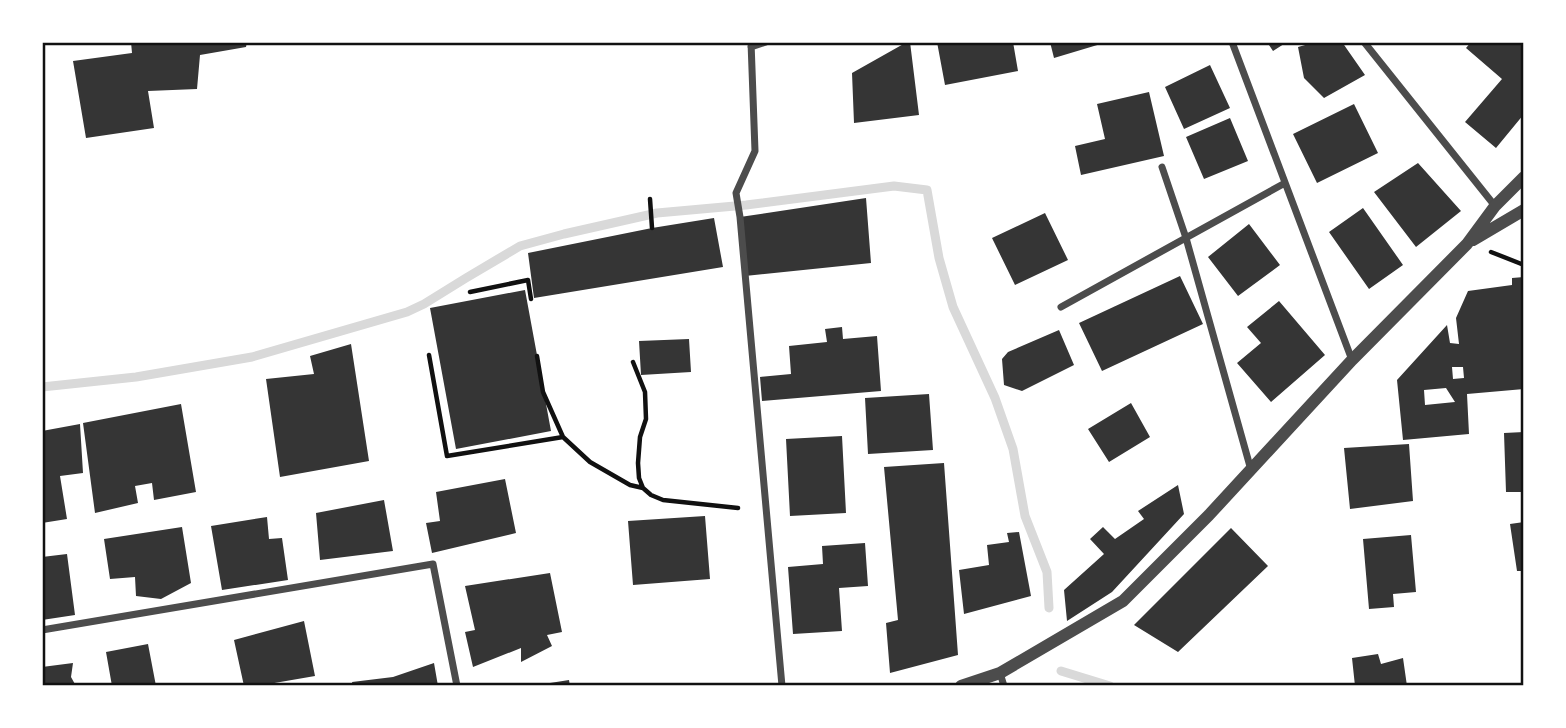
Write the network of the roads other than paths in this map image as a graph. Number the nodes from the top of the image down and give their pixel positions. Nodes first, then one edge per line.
1 (766, 42) edge
2 (1232, 42) edge
3 (1364, 42) edge
4 (751, 44) edge
5 (1162, 167) dead end
6 (1524, 177) edge
7 (1285, 183) junction
8 (1495, 206) junction
9 (1524, 210) edge
10 (1186, 238) junction
11 (1467, 244) junction
12 (1061, 307) dead end
13 (1352, 360) junction
14 (1251, 470) junction
15 (42, 631) edge
16 (1000, 673) junction
17 (457, 686) edge
18 (782, 686) edge
19 (961, 686) edge
20 (1004, 686) edge

1 - 4 street
2 - 7 street
3 - 8 street
4 - 18 street
5 - 10 street
6 - 8 street
7 - 10 street
7 - 13 street
8 - 11 street
9 - 11 street
10 - 12 street
10 - 14 street
11 - 13 street
13 - 14 street
14 - 16 street
15 - 17 street
16 - 19 street
16 - 20 street

